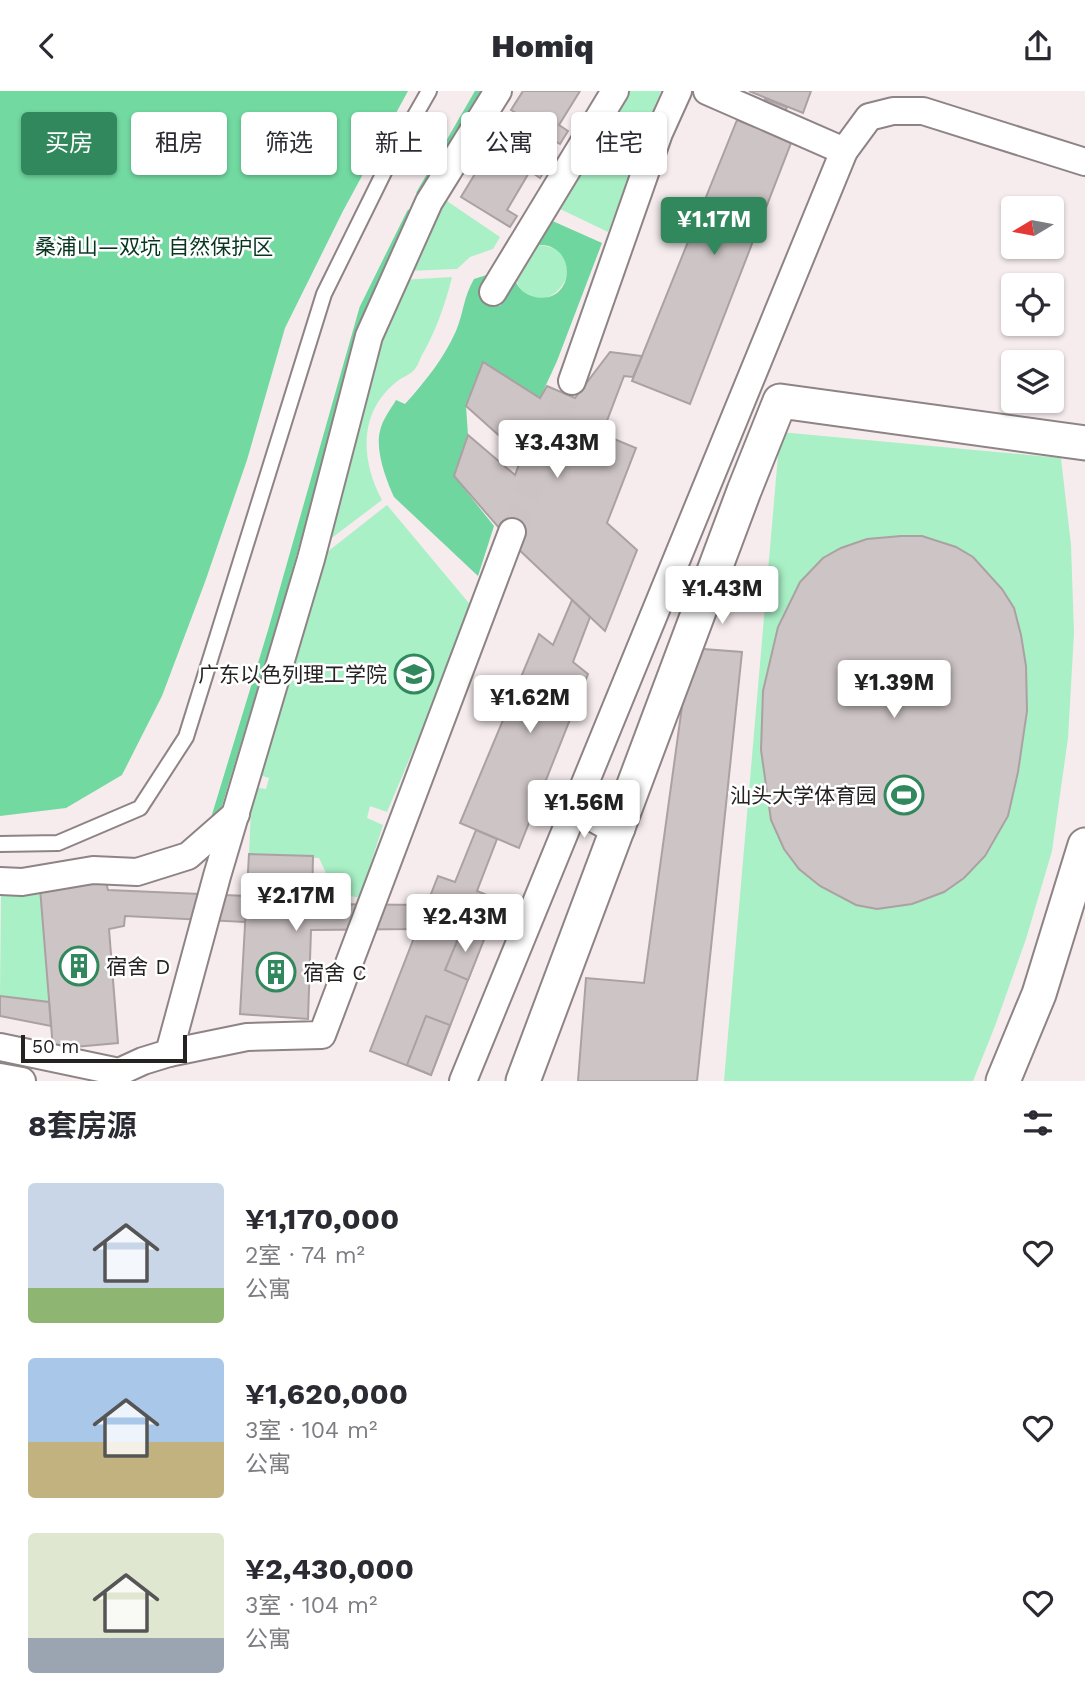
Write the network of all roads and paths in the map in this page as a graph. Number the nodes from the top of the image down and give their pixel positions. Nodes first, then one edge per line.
1 (429, 91) edge
2 (498, 91) edge
3 (615, 91) edge
4 (678, 91) edge
5 (707, 91) edge
6 (844, 151) junction
7 (1085, 162) edge
8 (493, 292) dead end
9 (572, 381) tunnel mouth
10 (1085, 443) edge
11 (512, 532) tunnel mouth
12 (577, 805) junction
13 (237, 813) junction
14 (618, 828) junction
15 (0, 844) edge
16 (1085, 845) edge
17 (0, 881) edge
18 (0, 1047) edge
19 (169, 1053) junction
20 (0, 1077) edge
21 (22, 1081) edge
22 (463, 1081) edge
23 (523, 1081) edge
24 (1003, 1081) edge

1 - 15 lane
2 - 13 street
3 - 8 street
4 - 9 street
5 - 6 street
6 - 7 street
6 - 12 street
10 - 14 street
11 - 19 street
12 - 14 street
12 - 22 street
13 - 17 street
13 - 19 street
14 - 23 street
16 - 24 street
18 - 19 street
20 - 21 street

